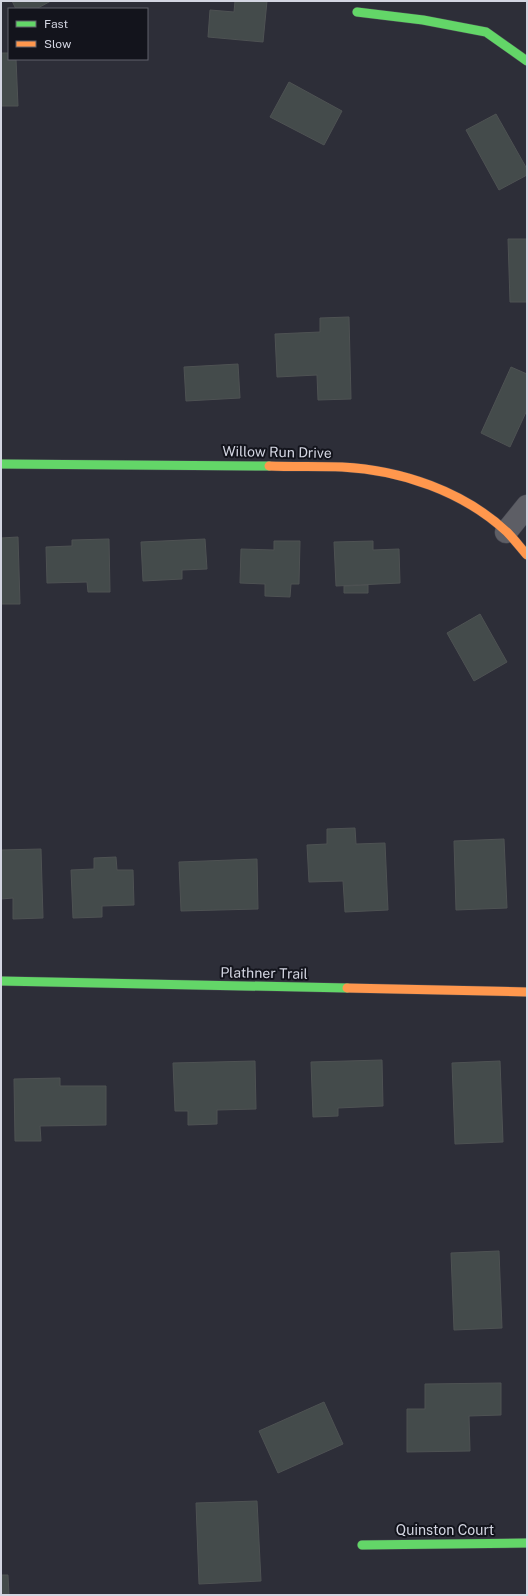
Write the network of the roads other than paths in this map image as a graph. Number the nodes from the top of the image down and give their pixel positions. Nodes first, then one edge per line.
1 (358, 12) dead end
2 (527, 61) edge
3 (1, 464) edge
4 (527, 506) edge
5 (506, 532) junction
6 (527, 554) edge
7 (1, 981) edge
8 (527, 992) edge
9 (527, 1543) edge
10 (362, 1545) dead end

1 - 2 street
3 - 5 street, Willow Run Drive
4 - 5 street
5 - 6 street, Willow Run Drive
7 - 8 street, Plathner Trail
9 - 10 street, Quinston Court

